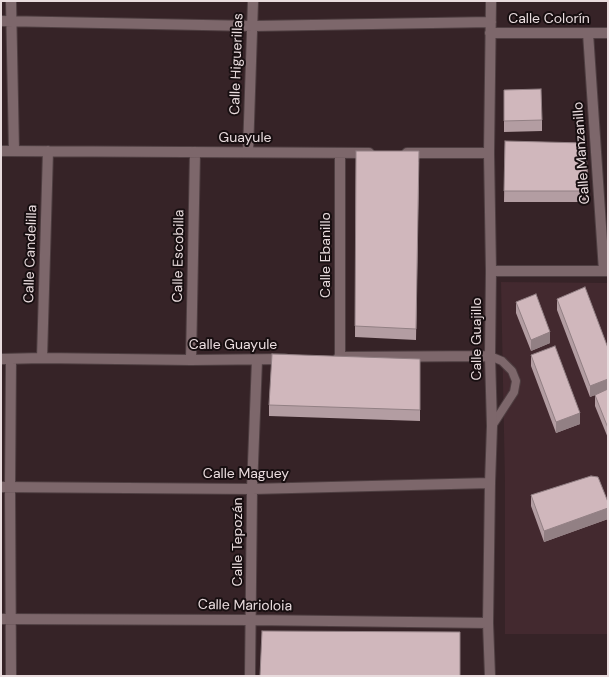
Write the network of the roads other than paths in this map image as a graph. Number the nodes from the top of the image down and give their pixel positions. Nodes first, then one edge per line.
1 (11, 1) edge
2 (253, 1) edge
3 (491, 1) edge
4 (6, 21) edge
5 (491, 22) junction
6 (253, 26) junction
7 (490, 33) junction
8 (588, 33) junction
9 (608, 33) edge
10 (1, 151) edge
11 (14, 151) junction
12 (48, 151) junction
13 (195, 152) junction
14 (248, 152) junction
15 (340, 153) junction
16 (379, 153) edge
17 (395, 153) edge
18 (489, 153) junction
19 (491, 271) junction
20 (606, 271) edge
21 (490, 356) junction
22 (42, 358) junction
23 (295, 358) edge
24 (6, 359) edge
25 (191, 360) junction
26 (257, 360) junction
27 (492, 426) junction
28 (490, 483) junction
29 (5, 487) edge
30 (252, 489) junction
31 (6, 619) edge
32 (252, 620) junction
33 (488, 624) junction
34 (11, 676) edge
35 (250, 676) edge
36 (490, 676) edge

1 - 4 street
2 - 6 street, Calle Higuerillas
3 - 5 street, Calle Guajillo
4 - 6 street, Calle Colorín
4 - 11 street
5 - 6 street, Calle Colorín
5 - 7 street, Calle Guajillo
6 - 14 street, Calle Higuerillas
7 - 8 street, Calle Colorín
7 - 18 street, Calle Guajillo
8 - 9 street, Calle Colorín
8 - 20 street, Calle Manzanillo
10 - 11 street, Guayule
11 - 12 street, Guayule
12 - 13 street, Guayule
12 - 22 street, Calle Candelilla
13 - 14 street, Guayule
13 - 25 street, Calle Escobilla
14 - 15 street, Guayule
15 - 16 street, Guayule
15 - 21 street, Calle Ebanillo
17 - 18 street
18 - 19 street, Calle Guajillo
19 - 20 street
19 - 21 street, Calle Guajillo
21 - 27 street, Calle Guajillo
21 - 27 lane
22 - 24 street, Calle Guayule
22 - 25 street, Calle Guayule
23 - 26 street, Calle Guayule
24 - 29 street
25 - 26 street, Calle Guayule
26 - 30 street, Calle Tepozán
27 - 28 street, Calle Guajillo
28 - 30 street, Calle Maguey
28 - 33 street, Calle Guajillo
29 - 30 street, Calle Maguey
29 - 31 street
30 - 32 street, Calle Tepozán
31 - 32 street, Calle Marioloia
31 - 34 street
32 - 33 street, Calle Marioloia
32 - 35 street, Calle Tepozán
33 - 36 street, Calle Guajillo

